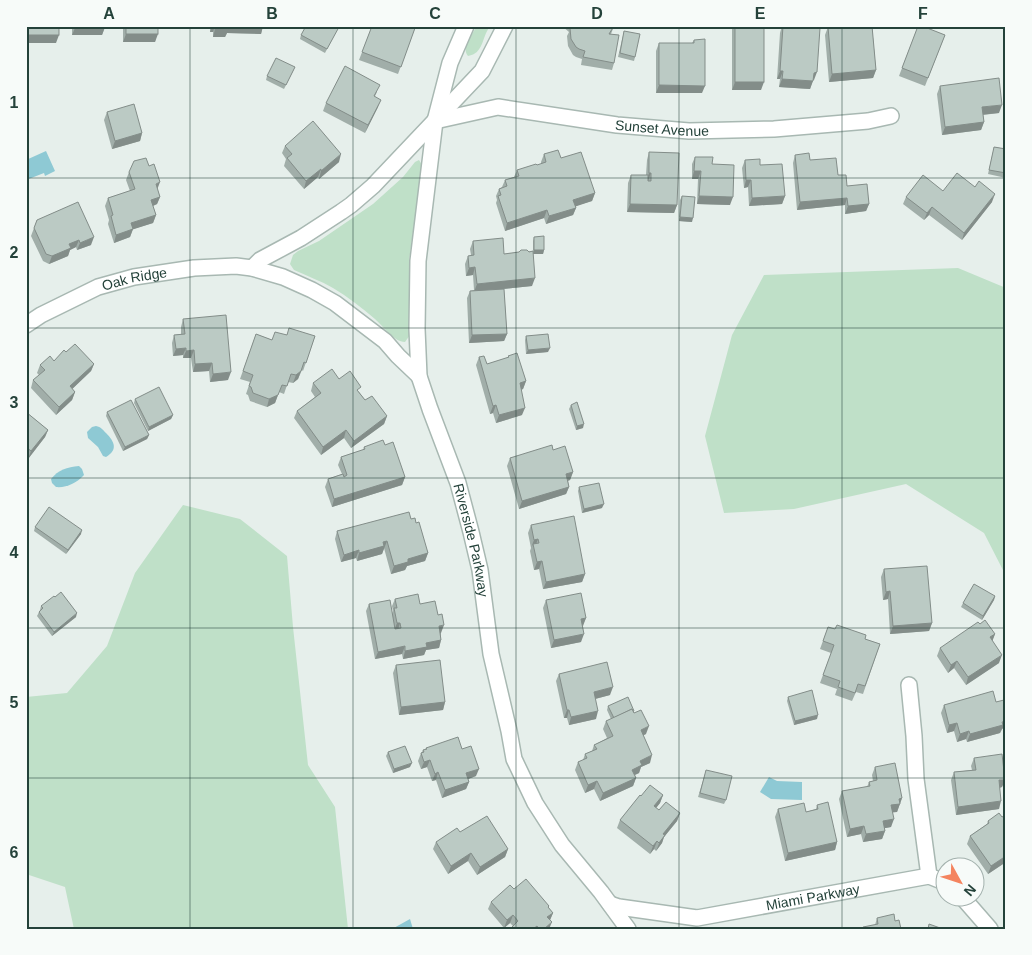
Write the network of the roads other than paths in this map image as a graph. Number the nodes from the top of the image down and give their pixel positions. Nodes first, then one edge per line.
1 (466, 26) edge
2 (505, 26) edge
3 (891, 116) dead end
4 (435, 121) junction
5 (252, 268) junction
6 (26, 325) edge
7 (419, 376) junction
8 (909, 685) dead end
9 (929, 876) junction
10 (934, 878) edge
11 (610, 904) junction
12 (972, 908) edge
13 (693, 923) edge
14 (628, 929) edge
15 (990, 929) edge

1 - 4 street, Riverside Parkway
2 - 4 street
3 - 4 street, Sunset Avenue
4 - 5 street
4 - 7 street, Riverside Parkway
5 - 6 street, Oak Ridge
5 - 7 street, Oak Ridge
7 - 11 street, Riverside Parkway
8 - 9 street
9 - 10 street
9 - 13 street, Miami Parkway
11 - 13 street, Miami Parkway
11 - 14 street, Riverside Parkway
12 - 15 street

